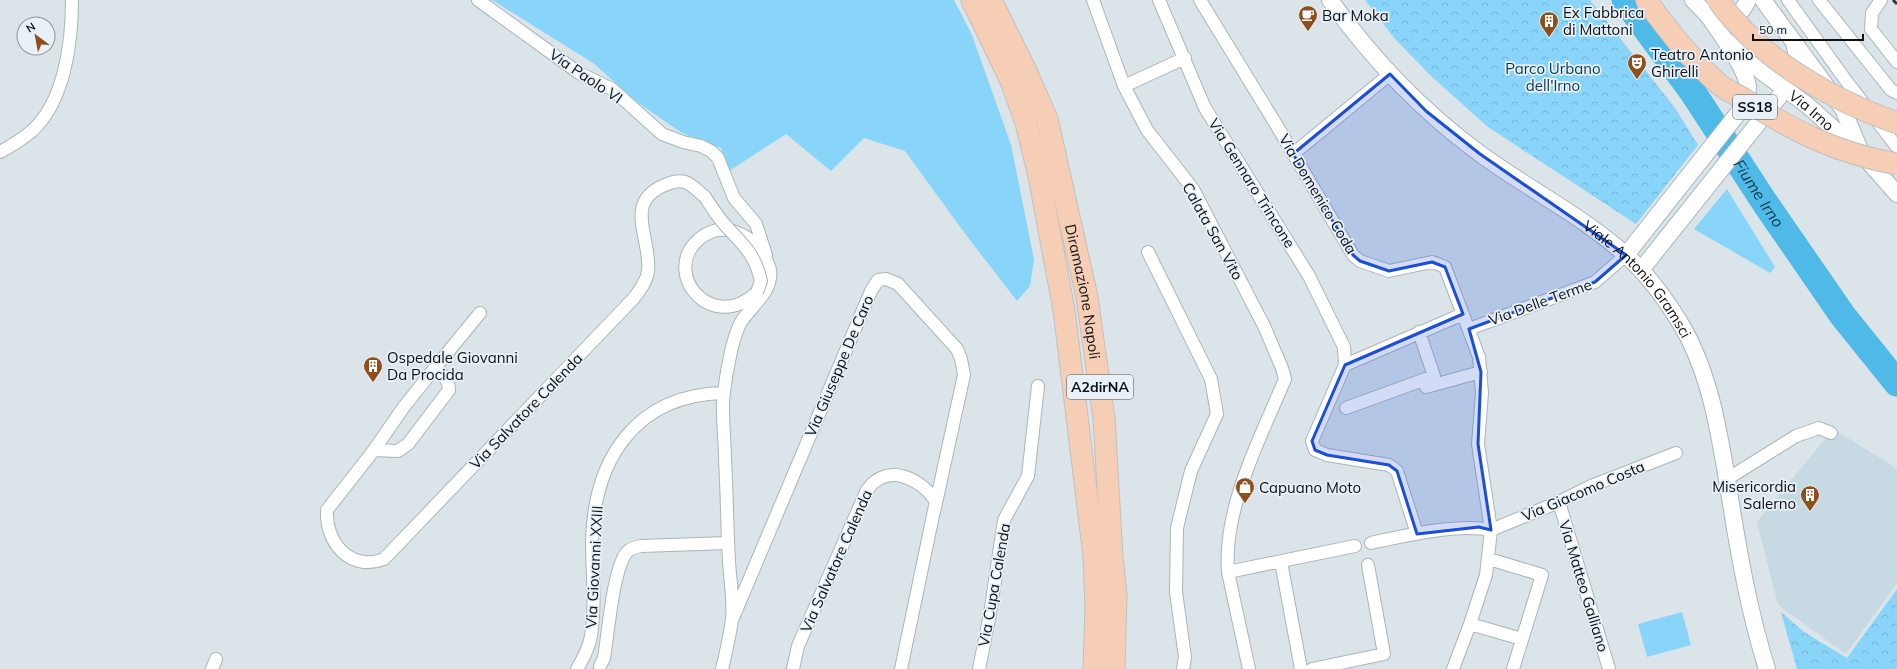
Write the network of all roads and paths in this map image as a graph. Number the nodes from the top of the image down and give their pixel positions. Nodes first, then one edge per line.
1 (72, 0) edge
2 (478, 0) edge
3 (972, 0) edge
4 (991, 0) edge
5 (1093, 0) edge
6 (1159, 0) edge
7 (1200, 0) edge
8 (1330, 0) edge
9 (1646, 0) edge
10 (1693, 0) edge
11 (1748, 0) edge
12 (1763, 0) edge
13 (1788, 0) edge
14 (1819, 0) edge
15 (1881, 0) edge
16 (1713, 7) edge
17 (1794, 42) junction
18 (1185, 58) junction
19 (1897, 62) edge
20 (1390, 74) junction
21 (1124, 86) junction
22 (1785, 90) junction
23 (1897, 93) edge
24 (1807, 105) junction
25 (1768, 109) junction
26 (1897, 123) edge
27 (1897, 147) edge
28 (0, 152) edge
29 (1861, 153) junction
30 (1293, 154) junction
31 (1897, 164) edge
32 (1897, 194) edge
33 (1148, 252) dead end
34 (1626, 255) junction
35 (769, 264) junction
36 (1641, 270) junction
37 (480, 313) dead end
38 (1463, 314) junction
39 (1469, 328) junction
40 (1419, 332) junction
41 (1345, 365) junction
42 (434, 369) junction
43 (1481, 372) junction
44 (1038, 386) dead end
45 (723, 393) junction
46 (1346, 408) dead end
47 (1359, 411) dead end
48 (1831, 433) dead end
49 (374, 450) junction
50 (1676, 452) dead end
51 (1727, 479) junction
52 (1559, 502) junction
53 (934, 512) junction
54 (1491, 530) junction
55 (1417, 534) junction
56 (728, 543) junction
57 (1370, 543) dead end
58 (1355, 546) dead end
59 (1103, 557) junction
60 (1488, 559) junction
61 (1280, 562) junction
62 (1368, 566) dead end
63 (1228, 572) junction
64 (733, 618) junction
65 (1470, 624) junction
66 (1522, 639) junction
67 (600, 666) dead end
68 (577, 669) edge
69 (722, 669) edge
70 (792, 669) edge
71 (901, 669) edge
72 (979, 669) edge
73 (1094, 669) edge
74 (1114, 669) edge
75 (1183, 669) edge
76 (1249, 669) edge
77 (1301, 669) edge
78 (1312, 669) edge
79 (1453, 669) edge
80 (1513, 669) edge
81 (1609, 669) edge
82 (1767, 669) edge

1 - 28 street
2 - 35 street, Via Paolo VI
3 - 59 highway, Diramazione Napoli / A2dirNA
4 - 59 highway, Diramazione Napoli / A2dirNA
5 - 21 street, Calata San Vito
6 - 18 street, Via Gennaro Trincone
7 - 30 street, Via Domenico Coda
8 - 20 main road, Viale Antonio Gramsci
9 - 31 highway, SS18, bridge
10 - 16 main road, Via Irno
11 - 16 main road
12 - 17 main road, Via Irno
13 - 27 street
14 - 23 street
15 - 19 street
16 - 22 main road, Via Irno
16 - 26 highway, bridge
16 - 34 main road
17 - 22 main road
17 - 29 main road, Via Irno
18 - 21 street
18 - 41 street, Via Gennaro Trincone
20 - 30 street
20 - 34 main road, Viale Antonio Gramsci
21 - 63 street, Calata San Vito
22 - 24 main road, Via Irno
22 - 25 main road
24 - 25 main road
24 - 29 main road, Via Irno
25 - 36 main road
29 - 32 main road, Via Irno
30 - 38 street, Via Domenico Coda
33 - 75 street
34 - 36 main road, Viale Antonio Gramsci
34 - 39 street, Via Delle Terme
35 - 45 street
35 - 49 street, Via Salvatore Calenda, bridge
36 - 51 main road, Viale Antonio Gramsci
37 - 42 street, Via Salvatore Calenda
38 - 39 street, Via Domenico Coda
38 - 40 street
39 - 43 street, Via Domenico Coda
40 - 41 street
40 - 46 street
41 - 55 street
42 - 49 street, Via Salvatore Calenda
42 - 49 street
43 - 47 street
43 - 54 street, Via Domenico Coda
44 - 72 street, Via Cupa Calenda
45 - 56 street
45 - 68 street, Via Giovanni XXIII
48 - 51 street
50 - 52 street, Via Giacomo Costa
51 - 82 main road, Viale Antonio Gramsci
52 - 54 street, Via Giacomo Costa
52 - 81 street, Via Matteo Galliano
53 - 64 street, Via Giuseppe De Caro
53 - 70 street, Via Salvatore Calenda
53 - 71 street, Via Salvatore Calenda
54 - 55 street
54 - 60 street, Via Domenico Coda
55 - 57 street
56 - 64 street
56 - 67 street
58 - 61 street
59 - 73 highway, Diramazione Napoli / A2dirNA
59 - 74 highway, Diramazione Napoli / A2dirNA
60 - 65 street, Via Domenico Coda
60 - 66 street
61 - 63 street
61 - 77 street
62 - 78 street
63 - 76 street, Calata San Vito
64 - 69 street
65 - 66 street
65 - 79 street, Via Domenico Coda
66 - 80 street

